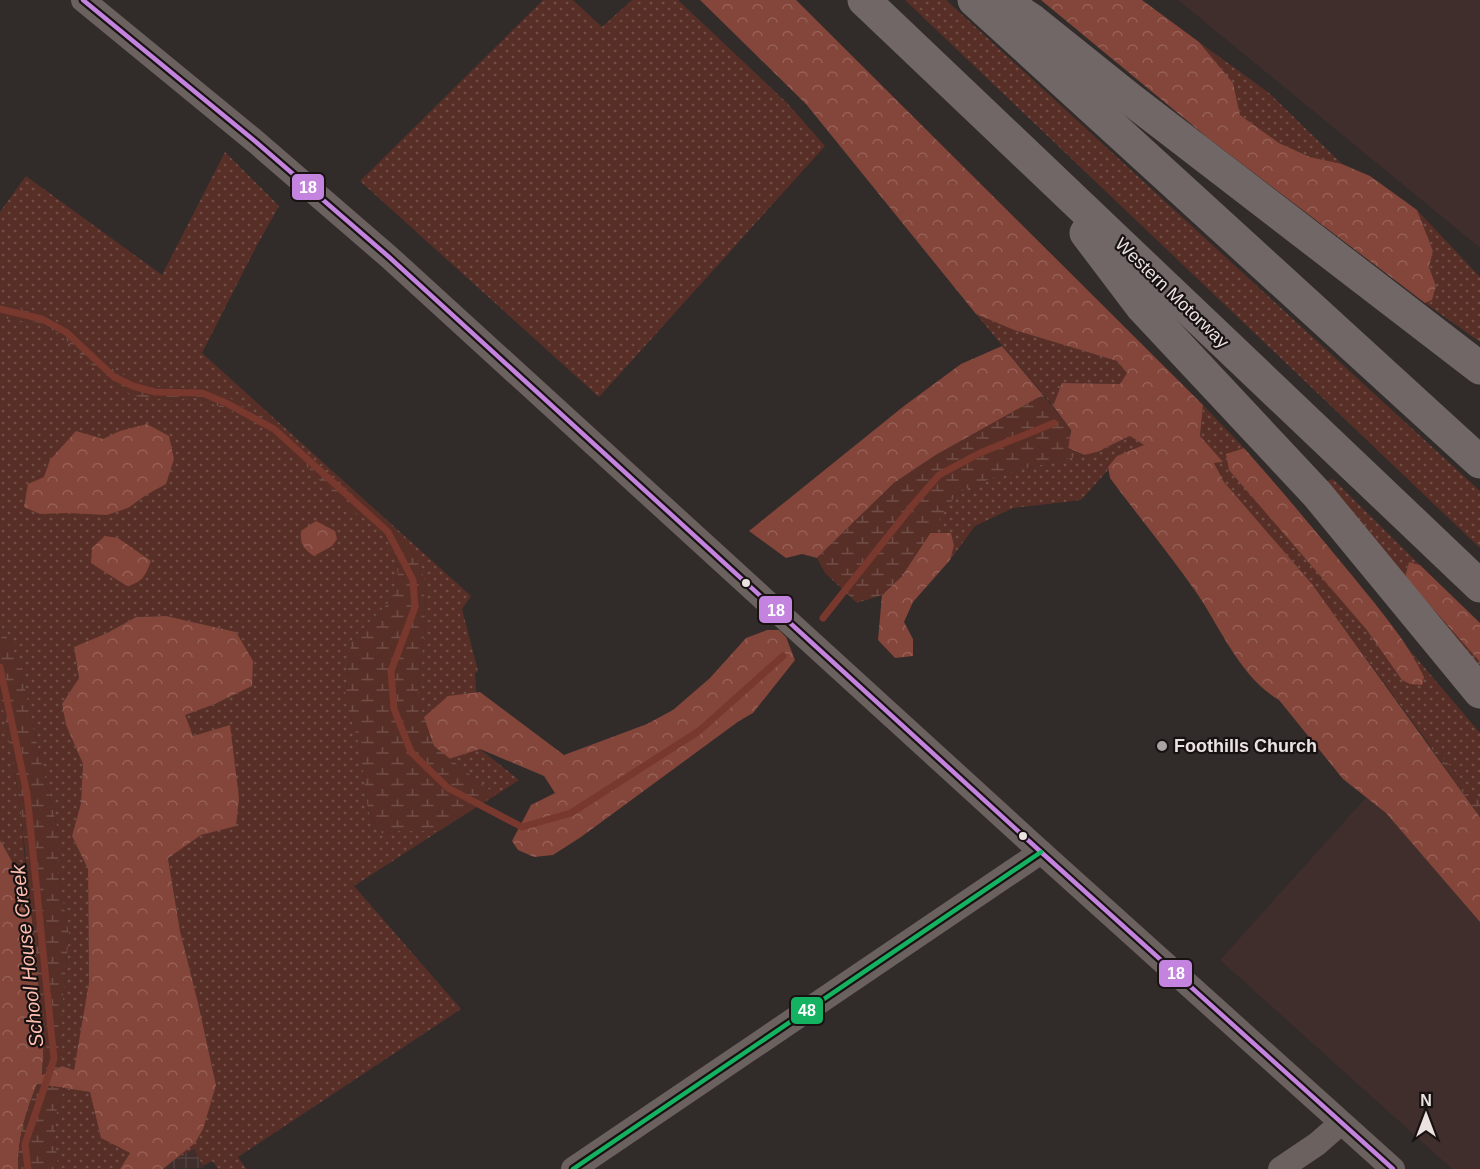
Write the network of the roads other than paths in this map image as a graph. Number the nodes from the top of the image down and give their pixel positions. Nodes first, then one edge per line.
1 (83, 0) edge
2 (864, 0) edge
3 (974, 0) edge
4 (1002, 0) edge
5 (1027, 155) junction
6 (1480, 368) edge
7 (1480, 462) edge
8 (1480, 586) edge
9 (1480, 692) edge
10 (1041, 852) junction
11 (1341, 1124) junction
12 (573, 1169) edge
13 (1280, 1169) edge
14 (1393, 1169) edge

1 - 10 street
2 - 5 highway, Western Motorway
3 - 7 highway
4 - 6 highway
5 - 8 highway, Western Motorway
5 - 9 highway
10 - 11 street
10 - 12 street
11 - 13 street
11 - 14 street

